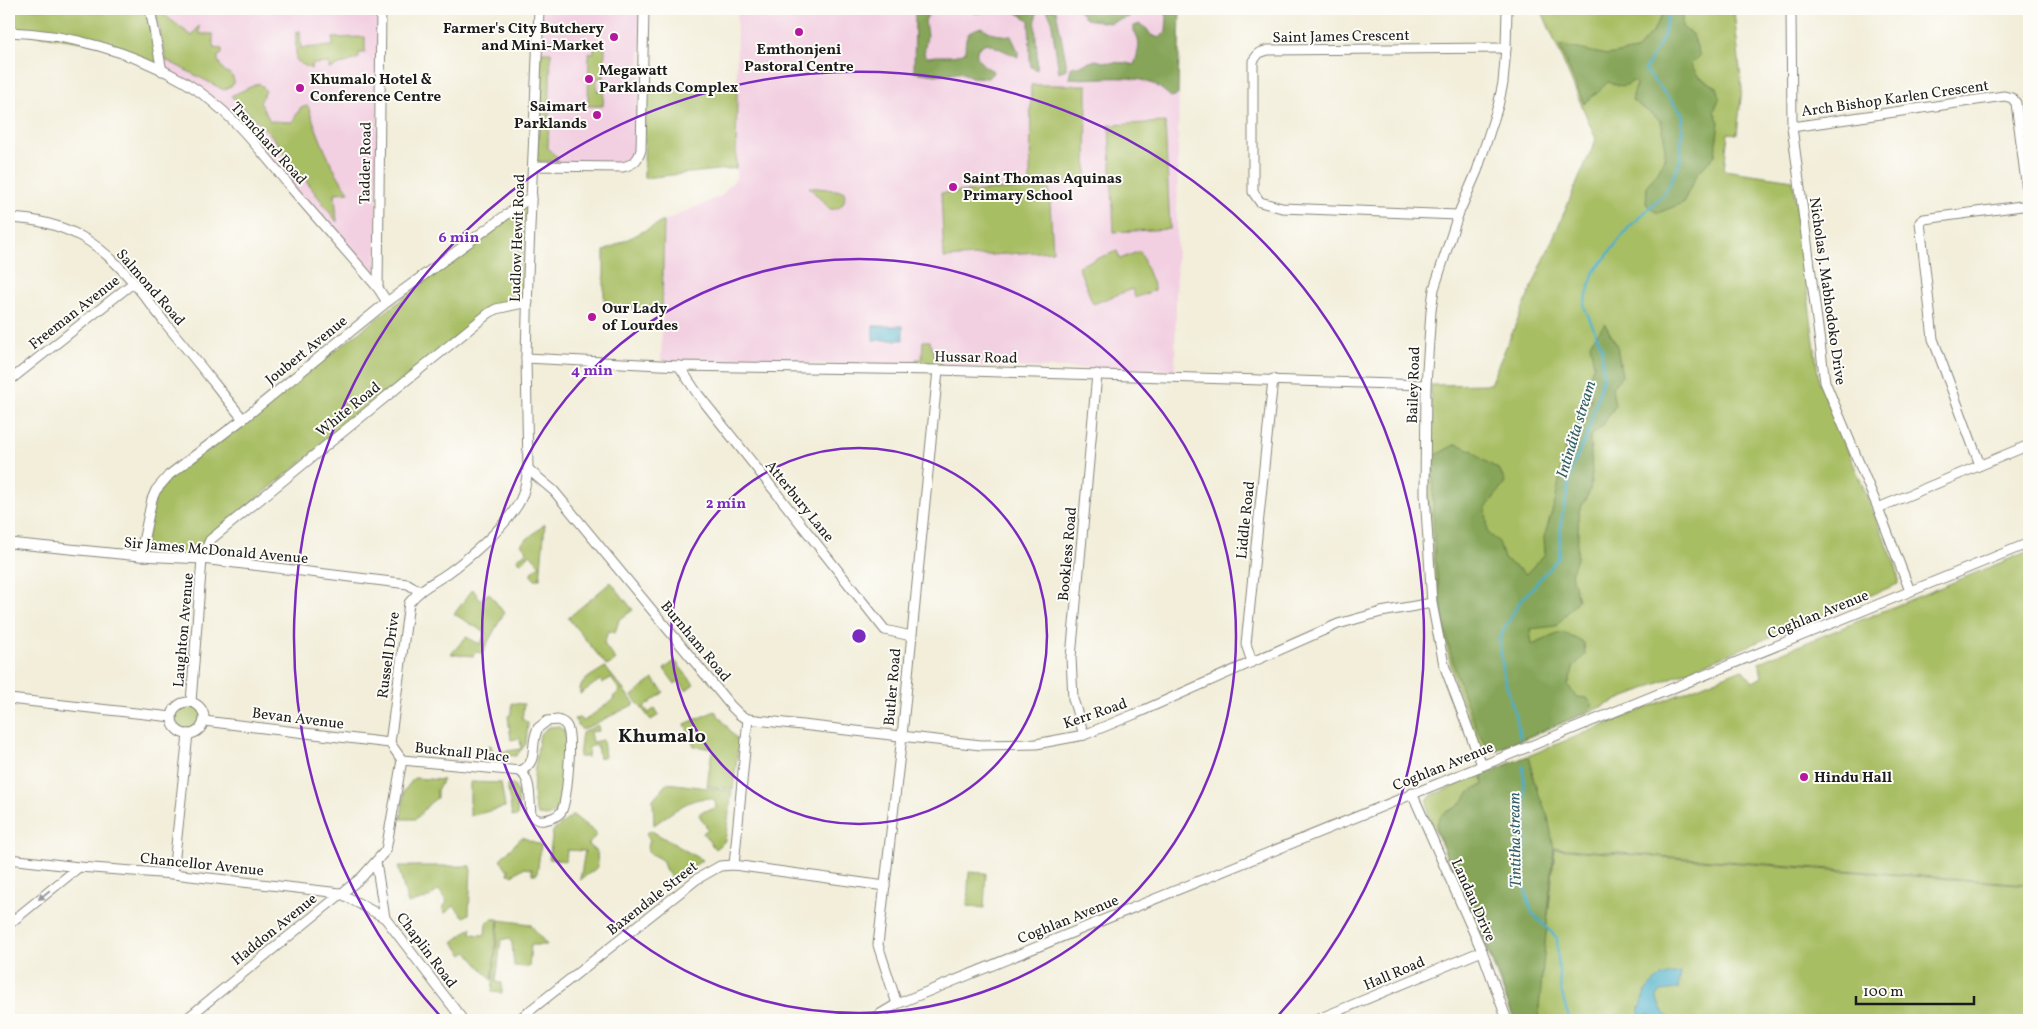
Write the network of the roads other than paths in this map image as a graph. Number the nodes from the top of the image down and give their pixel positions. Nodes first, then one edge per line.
1 (150, 9) edge
2 (381, 9) edge
3 (539, 9) edge
4 (644, 9) edge
5 (1507, 9) edge
6 (1791, 9) edge
7 (9, 32) edge
8 (1506, 48) junction
9 (162, 71) junction
10 (1792, 127) junction
11 (533, 166) junction
12 (532, 196) junction
13 (2029, 205) edge
14 (1458, 215) junction
15 (9, 218) edge
16 (133, 283) junction
17 (378, 288) junction
18 (386, 302) junction
19 (528, 302) junction
20 (526, 358) junction
21 (679, 366) junction
22 (938, 370) junction
23 (1097, 374) junction
24 (1274, 380) junction
25 (9, 381) edge
26 (1426, 385) junction
27 (243, 419) junction
28 (2029, 445) edge
29 (1980, 465) junction
30 (528, 469) junction
31 (1878, 508) junction
32 (9, 543) edge
33 (2029, 543) edge
34 (140, 556) junction
35 (202, 559) junction
36 (419, 590) junction
37 (1910, 591) junction
38 (1432, 603) junction
39 (911, 636) junction
40 (1252, 662) junction
41 (9, 699) edge
42 (191, 702) junction
43 (172, 717) junction
44 (748, 719) junction
45 (204, 721) junction
46 (188, 734) junction
47 (1084, 735) junction
48 (902, 736) junction
49 (390, 743) junction
50 (402, 760) junction
51 (1482, 765) junction
52 (520, 771) junction
53 (1412, 793) junction
54 (9, 860) edge
55 (378, 860) junction
56 (734, 865) junction
57 (78, 867) junction
58 (173, 874) junction
59 (885, 886) junction
60 (340, 893) junction
61 (385, 918) junction
62 (9, 924) edge
63 (1482, 951) junction
64 (897, 1004) junction
65 (185, 1020) edge
66 (463, 1020) edge
67 (518, 1020) edge
68 (870, 1020) edge
69 (1316, 1020) edge
70 (1507, 1020) edge

1 - 9 street
2 - 17 street, Tadder Road
3 - 11 street, Ludlow Hewit Road
4 - 11 street
5 - 8 street, Bailey Road
6 - 10 street, Nicholas J. Mabhodoko Drive
7 - 9 street, Trenchard Road
8 - 14 street, Bailey Road
8 - 14 street, Saint James Crescent
9 - 17 street, Trenchard Road
10 - 13 street, Arch Bishop Karlen Crescent
10 - 31 street, Nicholas J. Mabhodoko Drive
11 - 12 street, Ludlow Hewit Road
12 - 18 street, Joubert Avenue
12 - 19 street, Ludlow Hewit Road
13 - 29 street
14 - 26 street, Bailey Road
15 - 16 street, Salmond Road
16 - 25 street, Freeman Avenue
16 - 27 street, Salmond Road
17 - 18 street, Trenchard Road
18 - 27 street, Joubert Avenue
19 - 20 street, Ludlow Hewit Road
19 - 35 street, White Road
20 - 21 street, Hussar Road
20 - 30 street, Ludlow Hewit Road
21 - 22 street, Hussar Road
21 - 39 street, Atterbury Lane
22 - 23 street, Hussar Road
22 - 39 street, Butler Road
23 - 24 street, Hussar Road
23 - 47 street, Bookless Road
24 - 26 street, Hussar Road
24 - 40 street, Liddle Road
26 - 38 street, Bailey Road
27 - 34 street, Joubert Avenue
28 - 29 street
29 - 31 street
30 - 36 street
30 - 44 street, Burnham Road
31 - 37 street, Nicholas J. Mabhodoko Drive
32 - 34 street, Sir James McDonald Avenue
33 - 37 street, Coghlan Avenue
34 - 35 street, Sir James McDonald Avenue
35 - 36 street, Sir James McDonald Avenue
35 - 42 street, Laughton Avenue
36 - 49 street, Russell Drive
37 - 51 street, Coghlan Avenue
38 - 40 street, Kerr Road
38 - 51 street, Bailey Road
39 - 48 street, Butler Road
40 - 47 street, Kerr Road
41 - 43 street
42 - 43 street
42 - 45 street
43 - 46 street
44 - 48 street, Kerr Road
44 - 56 street
45 - 46 street
45 - 49 street, Bevan Avenue
46 - 58 street
47 - 48 street, Kerr Road
48 - 59 street, Butler Road
49 - 50 street
50 - 52 street, Bucknall Place
50 - 55 street
51 - 53 street, Coghlan Avenue
52 - 52 street, Bucknall Place
53 - 63 street, Landau Drive
53 - 64 street, Coghlan Avenue
54 - 57 street, Chancellor Avenue
55 - 60 street, Haddon Avenue
55 - 61 street, Chaplin Road
56 - 59 street, Baxendale Street
56 - 67 street, Baxendale Street
57 - 58 street, Chancellor Avenue
57 -> 62 street
58 - 60 street, Chancellor Avenue
59 - 64 street, Butler Road
60 - 61 street, Chancellor Avenue
60 - 65 street, Haddon Avenue
61 - 66 street, Chaplin Road
63 - 69 street, Hall Road
63 - 70 street, Landau Drive
64 - 68 street, Coghlan Avenue

